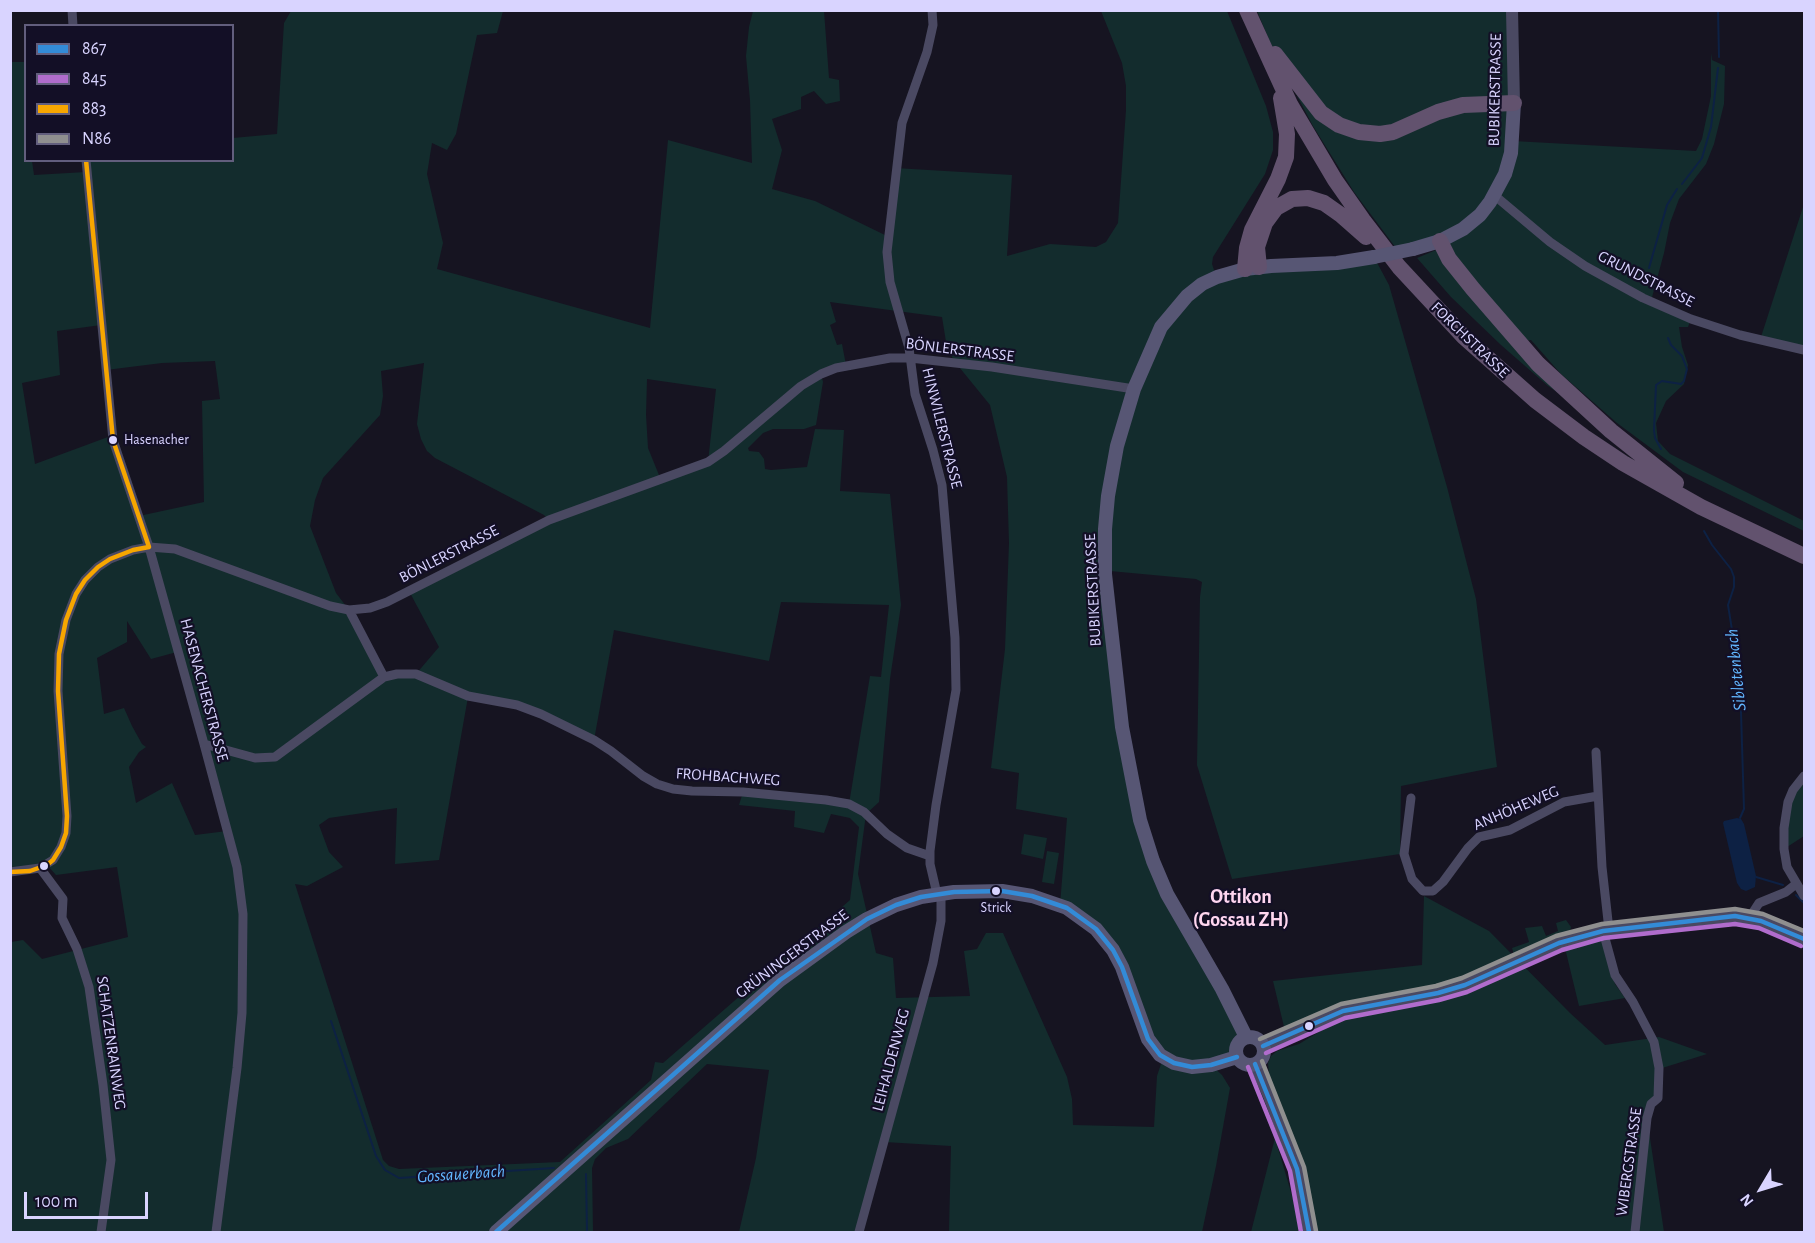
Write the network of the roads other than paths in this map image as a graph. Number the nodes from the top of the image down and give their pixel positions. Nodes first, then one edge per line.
1 (932, 10) edge
2 (1247, 10) edge
3 (1257, 10) edge
4 (1512, 10) edge
5 (1275, 54) junction
6 (1276, 77) junction
7 (1514, 103) junction
8 (86, 162) edge
9 (1494, 195) junction
10 (1440, 241) junction
11 (1399, 267) junction
12 (1252, 268) junction
13 (1804, 350) edge
14 (910, 358) junction
15 (1134, 389) junction
16 (1676, 483) junction
17 (1804, 546) edge
18 (149, 547) junction
19 (1804, 556) edge
20 (349, 610) junction
21 (384, 677) junction
22 (204, 744) junction
23 (1596, 752) dead end
24 (1804, 776) edge
25 (1598, 796) junction
26 (1411, 798) dead end
27 (930, 856) junction
28 (40, 868) junction
29 (10, 872) edge
30 (1796, 884) junction
31 (939, 894) junction
32 (1804, 896) edge
33 (1750, 917) junction
34 (1606, 931) junction
35 (1804, 939) edge
36 (1246, 1037) junction
37 (1263, 1046) junction
38 (1237, 1057) junction
39 (1255, 1064) junction
40 (101, 1233) edge
41 (216, 1233) edge
42 (496, 1233) edge
43 (859, 1233) edge
44 (1309, 1233) edge
45 (1635, 1233) edge

1 - 14 street, HINWILERSTRASSE
2 - 6 highway, FORCHSTRASSE
3 - 5 highway, FORCHSTRASSE
4 - 7 street, BUBIKERSTRASSE
5 - 7 highway
5 - 16 highway, FORCHSTRASSE
6 - 11 highway, FORCHSTRASSE
6 - 12 highway
7 - 9 main road, BUBIKERSTRASSE
8 - 18 street, HASENACHERSTRASSE
9 - 10 main road, BUBIKERSTRASSE
9 - 13 street, GRUNDSTRASSE
10 - 12 main road, BUBIKERSTRASSE, bridge
10 - 16 highway
11 - 12 highway
11 - 19 highway, FORCHSTRASSE
12 - 15 main road, BUBIKERSTRASSE
14 - 15 street, BÖNLERSTRASSE
14 - 20 street, BÖNLERSTRASSE
14 - 27 street, HINWILERSTRASSE
15 - 36 main road, BUBIKERSTRASSE
16 - 17 highway, FORCHSTRASSE
18 - 20 street, BÖNLERSTRASSE
18 - 22 street, HASENACHERSTRASSE
18 - 28 street, BÖNLERSTRASSE
20 - 21 street
21 - 22 street, FROHBACHWEG
21 - 27 street, FROHBACHWEG
22 - 41 street, HASENACHERSTRASSE
23 - 25 street, WIBERGSTRASSE
24 - 30 street
25 - 26 street, ANHÖHEWEG
25 - 34 street, WIBERGSTRASSE
27 - 31 street, HINWILERSTRASSE
28 - 29 street
28 - 40 street, SCHATZENRAINWEG
30 - 32 street
30 - 33 street
31 - 38 main road, GRÜNINGERSTRASSE
31 - 42 main road, GRÜNINGERSTRASSE
31 - 43 street, LEIHALDENWEG
33 - 34 street
33 - 35 street
34 - 37 street
34 - 45 street, WIBERGSTRASSE
36 - 37 main road
36 - 38 main road
37 - 39 main road
38 - 39 main road
39 - 44 street

